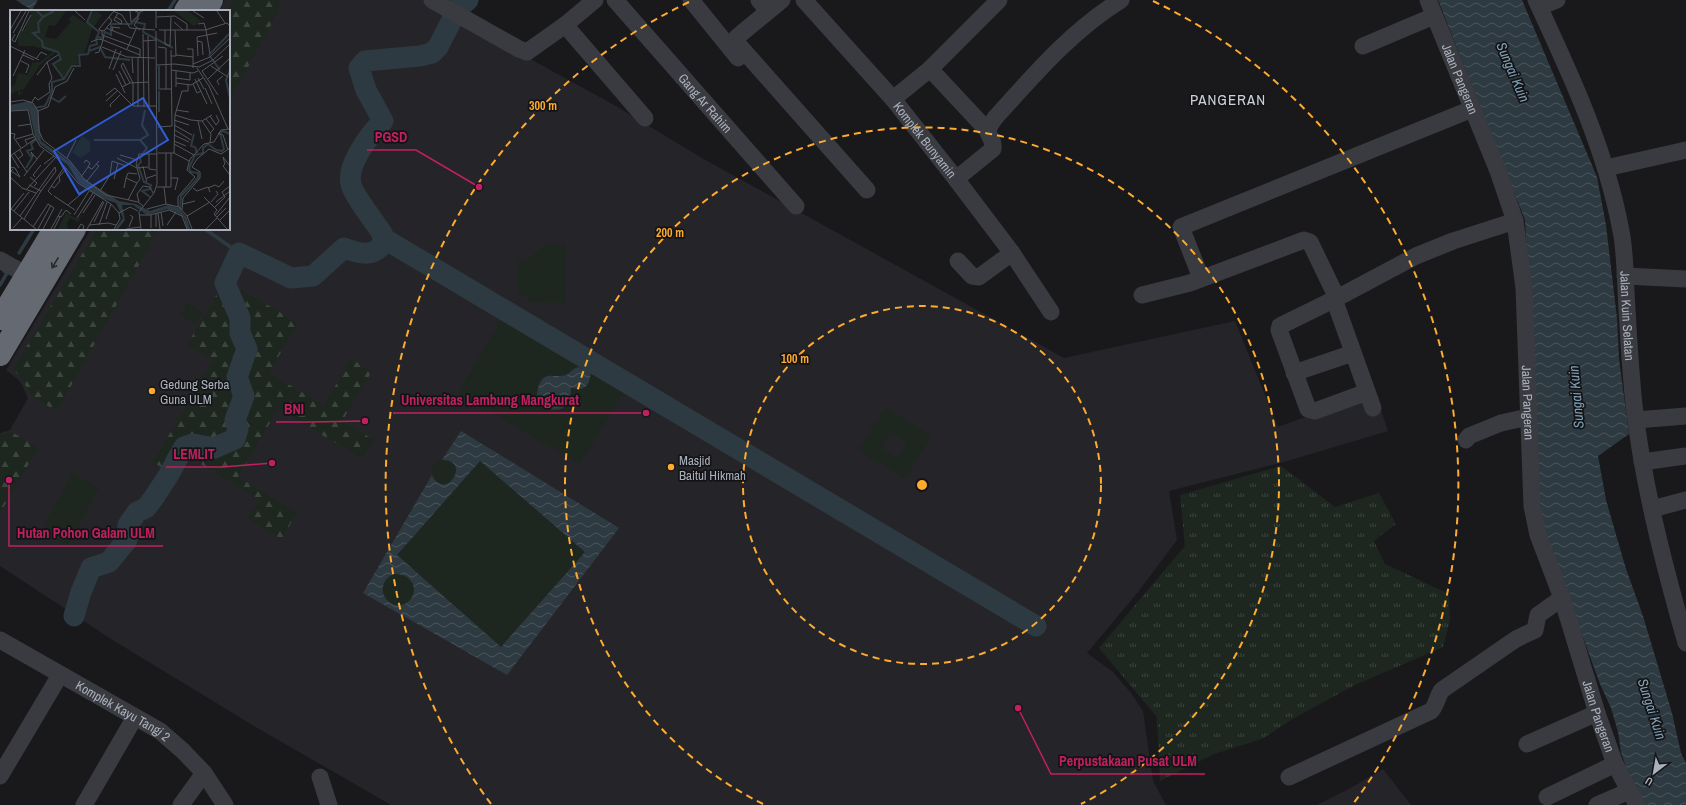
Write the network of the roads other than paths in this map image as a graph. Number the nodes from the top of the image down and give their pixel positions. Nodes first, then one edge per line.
1 (192, 0) edge
2 (212, 0) edge
3 (432, 0) edge
4 (595, 0) edge
5 (615, 0) edge
6 (691, 0) edge
7 (782, 0) edge
8 (804, 0) edge
9 (999, 0) edge
10 (1121, 0) edge
11 (1428, 0) edge
12 (1557, 0) edge
13 (1538, 4) edge
14 (764, 6) edge
15 (186, 10) edge
16 (207, 10) edge
17 (1434, 16) junction
18 (565, 25) junction
19 (1363, 46) dead end
20 (930, 69) junction
21 (893, 99) junction
22 (1472, 109) junction
23 (646, 118) dead end
24 (987, 130) junction
25 (808, 138) dead end
26 (1686, 150) edge
27 (1606, 168) junction
28 (956, 179) junction
29 (866, 190) dead end
30 (796, 206) dead end
31 (1515, 221) junction
32 (53, 230) edge
33 (74, 230) edge
34 (1012, 252) junction
35 (0, 260) edge
36 (958, 261) dead end
37 (27, 275) junction
38 (1625, 276) junction
39 (1201, 278) junction
40 (1686, 279) edge
41 (1142, 296) dead end
42 (1336, 299) junction
43 (1051, 312) dead end
44 (0, 319) edge
45 (1353, 353) junction
46 (0, 355) edge
47 (1294, 373) junction
48 (1367, 392) junction
49 (1373, 408) dead end
50 (1686, 416) edge
51 (1528, 417) junction
52 (1636, 420) junction
53 (1466, 440) dead end
54 (1686, 456) edge
55 (1642, 462) junction
56 (1686, 500) edge
57 (1652, 509) junction
58 (1562, 598) junction
59 (1682, 609) edge
60 (0, 640) edge
61 (1686, 643) edge
62 (60, 675) junction
63 (1597, 713) junction
64 (135, 717) junction
65 (1527, 744) dead end
66 (1615, 764) junction
67 (204, 773) junction
68 (0, 776) edge
69 (320, 777) dead end
70 (1289, 777) dead end
71 (1547, 797) dead end
72 (1633, 798) edge
73 (84, 805) edge
74 (181, 805) edge
75 (225, 805) edge
76 (330, 805) edge
77 (1597, 805) edge

1 - 15 highway
2 - 16 highway
3 - 18 street
4 - 18 street
5 - 30 street, Gang Ar Rahim
6 - 25 street
7 - 14 street
8 - 21 street, Komplek Bunyamin
9 - 20 street
10 - 24 street
11 - 17 street, Jalan Pangeran
12 - 13 street
13 - 27 street, Jalan Kuin Selatan
14 - 29 street
17 - 19 street
17 - 22 street, Jalan Pangeran
18 - 23 street
20 - 21 street
20 - 24 street
21 - 28 street, Komplek Bunyamin
22 - 31 street, Jalan Pangeran
22 - 39 street
24 - 28 street, Komplek Bunyamin
26 - 27 street
27 - 38 street, Jalan Kuin Selatan
28 - 34 street
31 - 42 street
31 - 51 street, Jalan Pangeran
32 - 37 highway
33 -> 46 highway
34 - 36 street
34 - 43 street
35 - 37 street
37 - 44 highway
38 - 40 street
38 - 52 street, Jalan Kuin Selatan
39 - 41 street
39 - 42 street
42 - 45 street
42 - 47 street
45 - 47 street
45 - 48 street
47 - 48 street
48 - 49 street
50 - 52 street
51 - 53 street
51 - 58 street, Jalan Pangeran
52 - 55 street, Jalan Kuin Selatan
54 - 55 street
55 - 57 street, Jalan Kuin Selatan
56 - 57 street
57 - 59 street, Jalan Kuin Selatan
58 - 63 street, Jalan Pangeran
58 - 70 street
59 - 61 street, Jalan Kuin Selatan
60 - 62 street, Komplek Kayu Tangi 2
62 - 64 street, Komplek Kayu Tangi 2
62 - 68 street
63 - 65 street
63 - 66 street, Jalan Pangeran
64 - 67 street, Komplek Kayu Tangi 2
64 - 73 street
66 - 71 street
66 - 72 street, Jalan Pangeran
67 - 74 street
67 - 75 street, Komplek Kayu Tangi 2
69 - 76 street
72 - 77 street

